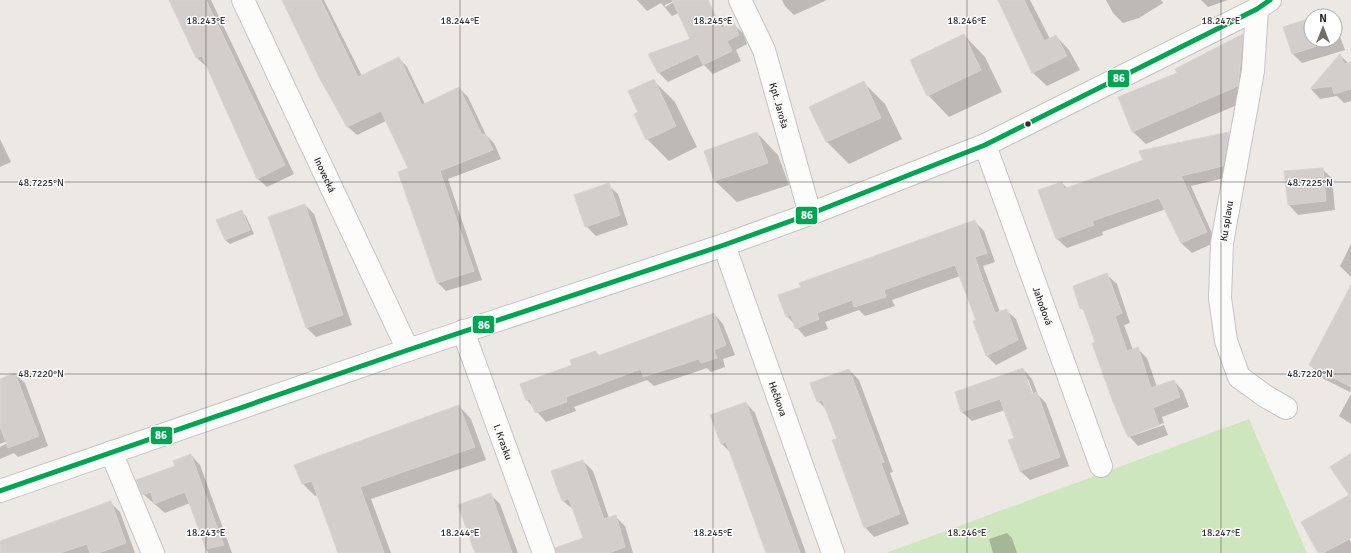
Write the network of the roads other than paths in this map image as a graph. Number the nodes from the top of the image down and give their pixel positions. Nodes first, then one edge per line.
1 (243, 0) edge
2 (740, 0) edge
3 (1264, 5) edge
4 (985, 145) junction
5 (810, 214) junction
6 (724, 245) junction
7 (463, 331) junction
8 (408, 350) junction
9 (1286, 408) dead end
10 (111, 452) junction
11 (1100, 466) dead end
12 (0, 491) edge
13 (153, 553) edge
14 (544, 553) edge
15 (833, 553) edge

1 - 8 street, Inovecká
2 - 5 street, Kpt. Jaroša
3 - 4 street
3 - 9 street, Ku splavu
4 - 5 street
4 - 11 street, Jahodová
5 - 6 street
6 - 7 street
6 - 15 street, Hečkova
7 - 8 street
7 - 14 street, I. Krasku
8 - 10 street
10 - 12 street
10 - 13 street

